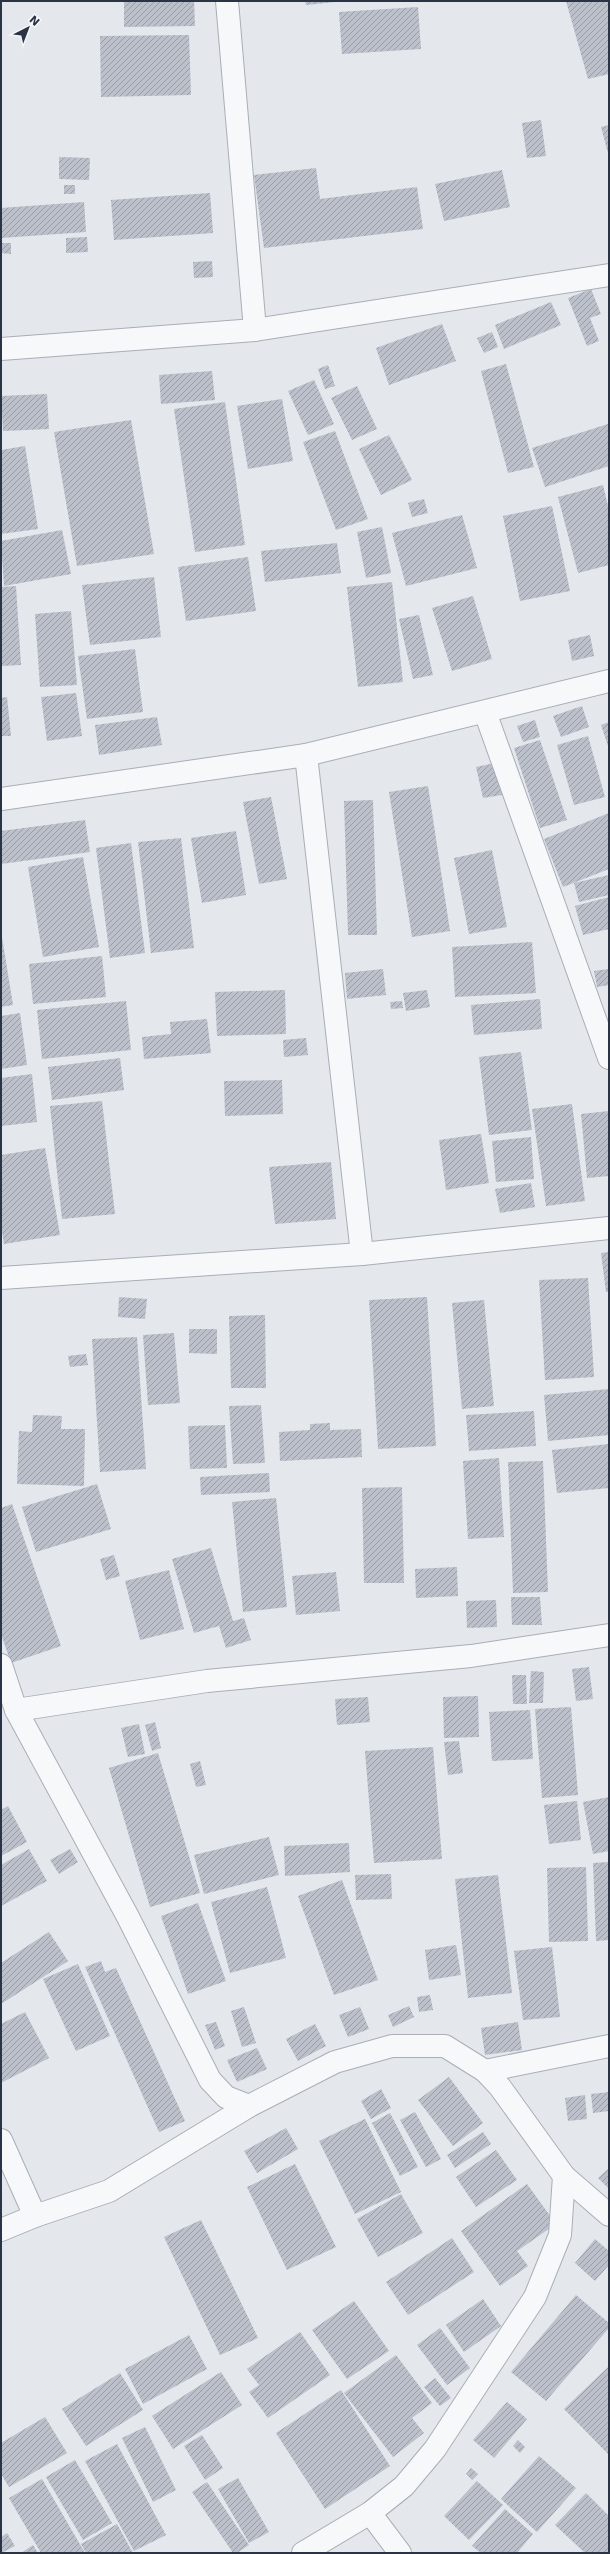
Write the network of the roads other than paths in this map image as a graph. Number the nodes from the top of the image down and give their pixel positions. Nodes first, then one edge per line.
1 (227, 1) edge
2 (609, 275) edge
3 (255, 330) junction
4 (1, 349) edge
5 (609, 682) edge
6 (485, 712) junction
7 (306, 755) junction
8 (1, 799) edge
9 (609, 1058) edge
10 (609, 1228) edge
11 (362, 1254) junction
12 (1, 1278) edge
13 (609, 1635) edge
14 (1, 1665) edge
15 (16, 1710) junction
16 (609, 2046) edge
17 (485, 2071) junction
18 (249, 2106) junction
19 (1, 2140) edge
20 (564, 2176) junction
21 (609, 2215) edge
22 (36, 2216) junction
23 (1, 2230) edge
24 (370, 2513) junction
25 (303, 2553) edge
26 (400, 2553) edge

1 - 3 street
2 - 3 street
3 - 4 street
5 - 6 street
6 - 7 street
6 - 9 street
7 - 8 street
7 - 11 street
10 - 11 street
11 - 12 street
13 - 15 street
14 - 15 street
15 - 18 street
16 - 17 street
17 - 18 street
17 - 20 street
18 - 22 street
19 - 22 street
20 - 21 street
20 - 24 street
22 - 23 street
24 - 25 street
24 - 26 street

